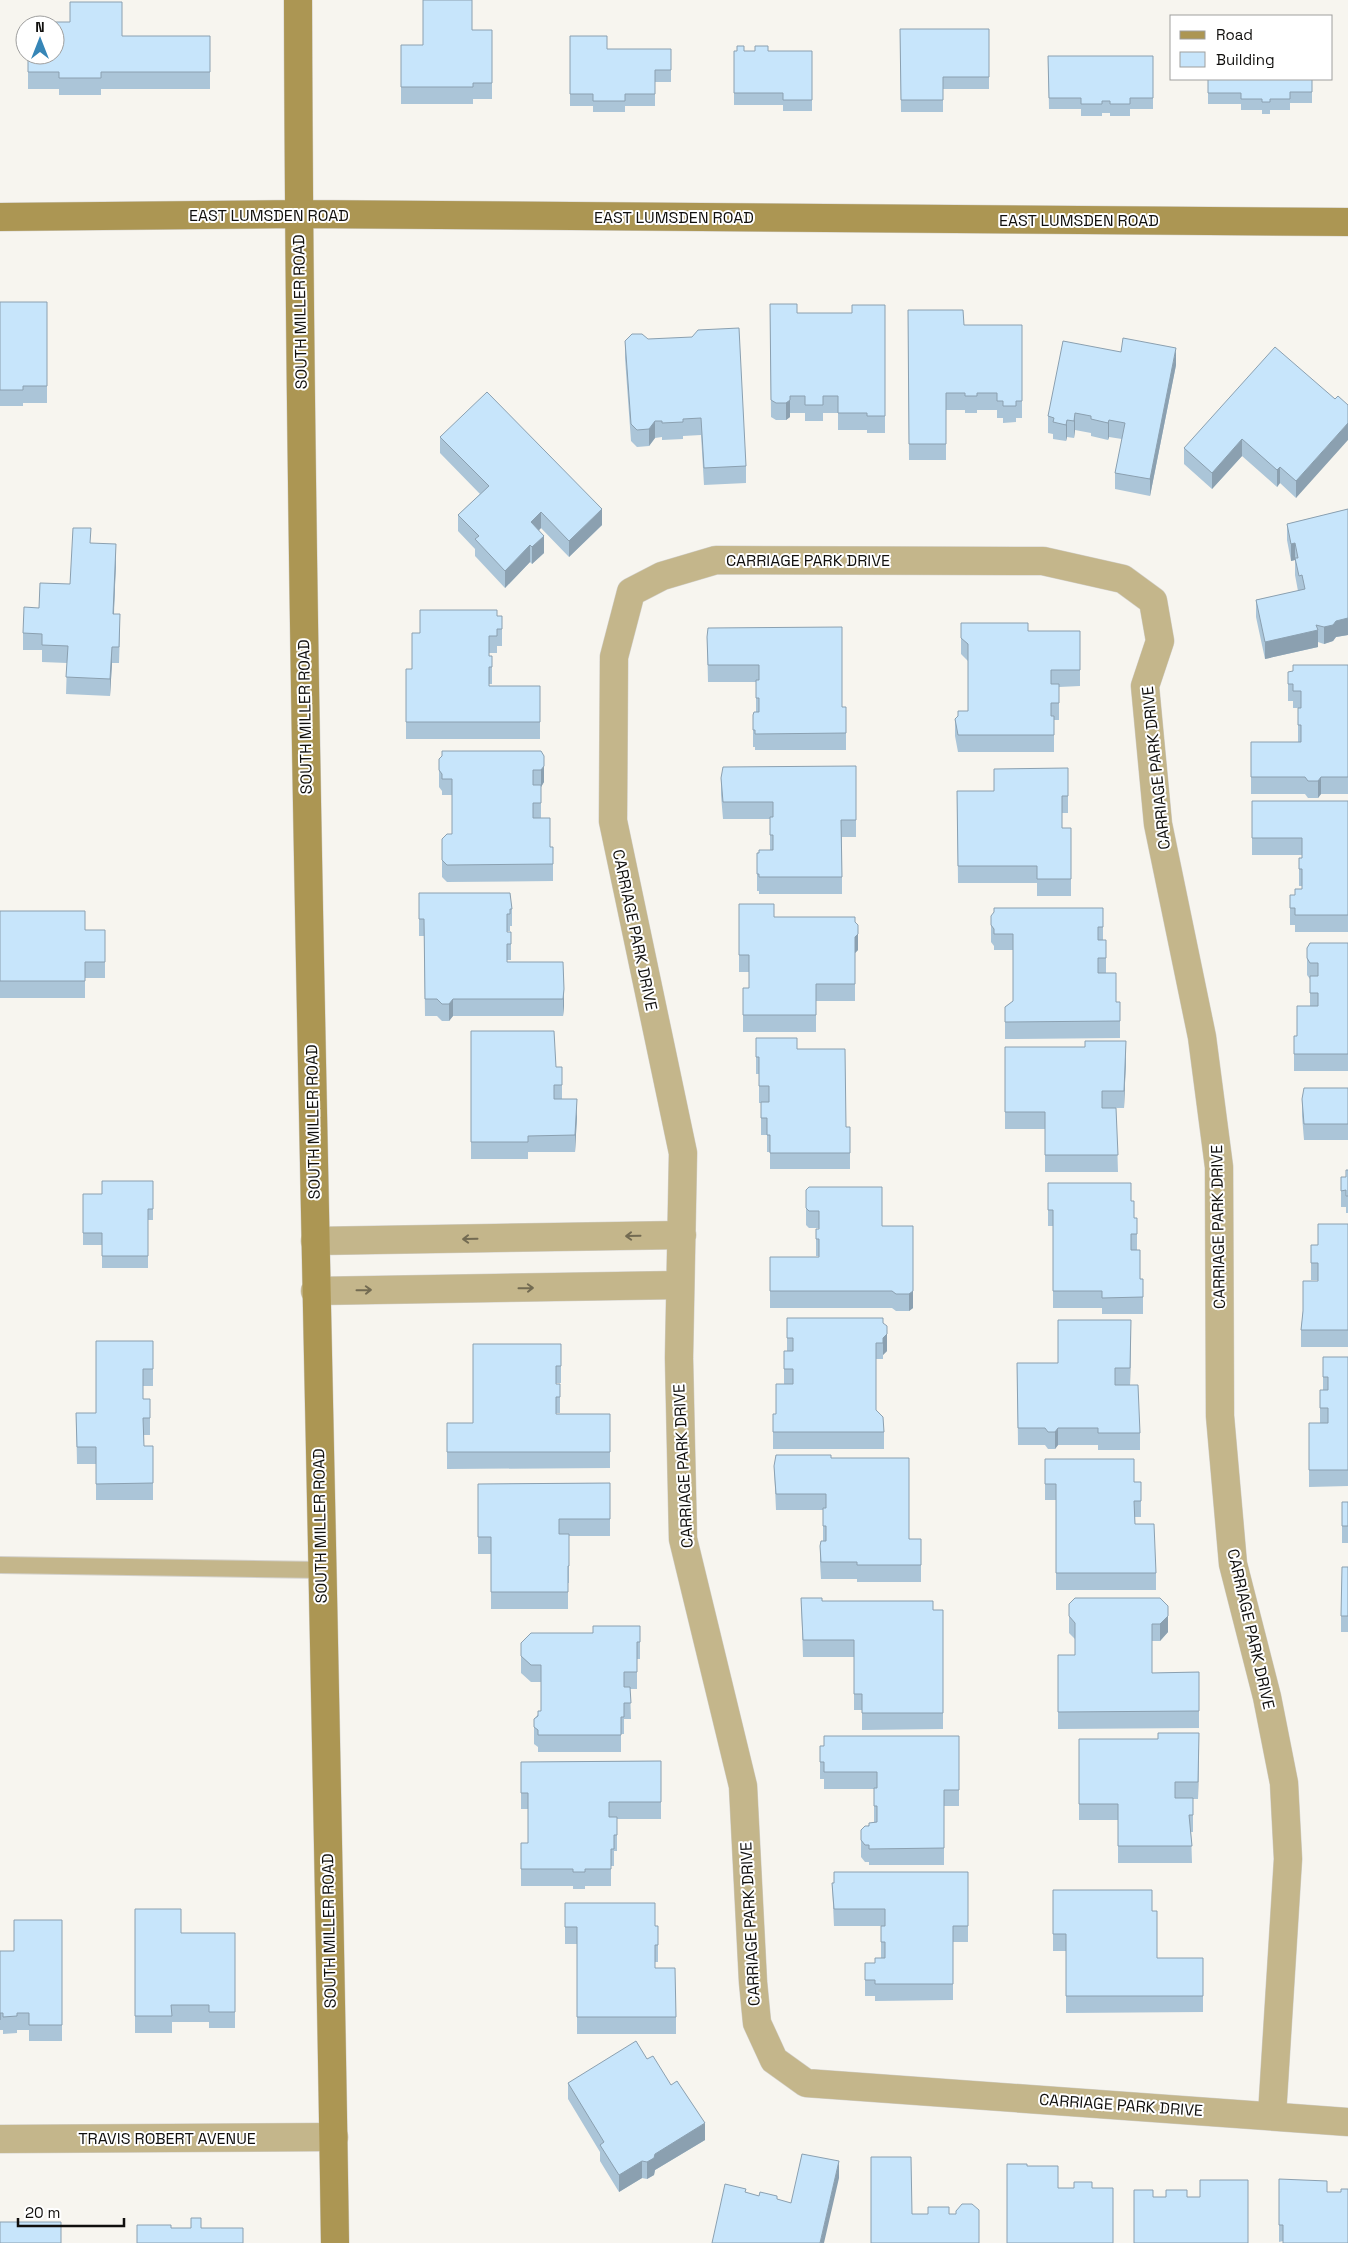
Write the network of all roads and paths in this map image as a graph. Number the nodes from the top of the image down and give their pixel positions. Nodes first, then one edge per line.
1 (298, 0) edge
2 (298, 214) junction
3 (0, 217) edge
4 (1348, 222) edge
5 (682, 1235) junction
6 (315, 1241) junction
7 (680, 1286) junction
8 (315, 1291) junction
9 (0, 1565) edge
10 (322, 1570) junction
11 (1272, 2115) junction
12 (1348, 2122) edge
13 (334, 2137) junction
14 (0, 2139) edge
15 (335, 2243) edge

1 - 2 street, SOUTH MILLER ROAD
2 - 3 street, EAST LUMSDEN ROAD
2 - 4 street, EAST LUMSDEN ROAD
2 - 6 street, SOUTH MILLER ROAD
5 -> 6 street
5 - 7 street, CARRIAGE PARK DRIVE
5 - 11 street, CARRIAGE PARK DRIVE
6 - 8 street, SOUTH MILLER ROAD
8 -> 7 street
7 - 11 street, CARRIAGE PARK DRIVE
8 - 10 street, SOUTH MILLER ROAD
9 - 10 lane
10 - 13 street, SOUTH MILLER ROAD
11 - 12 street, CARRIAGE PARK DRIVE
13 - 14 street, TRAVIS ROBERT AVENUE
13 - 15 street, SOUTH MILLER ROAD

